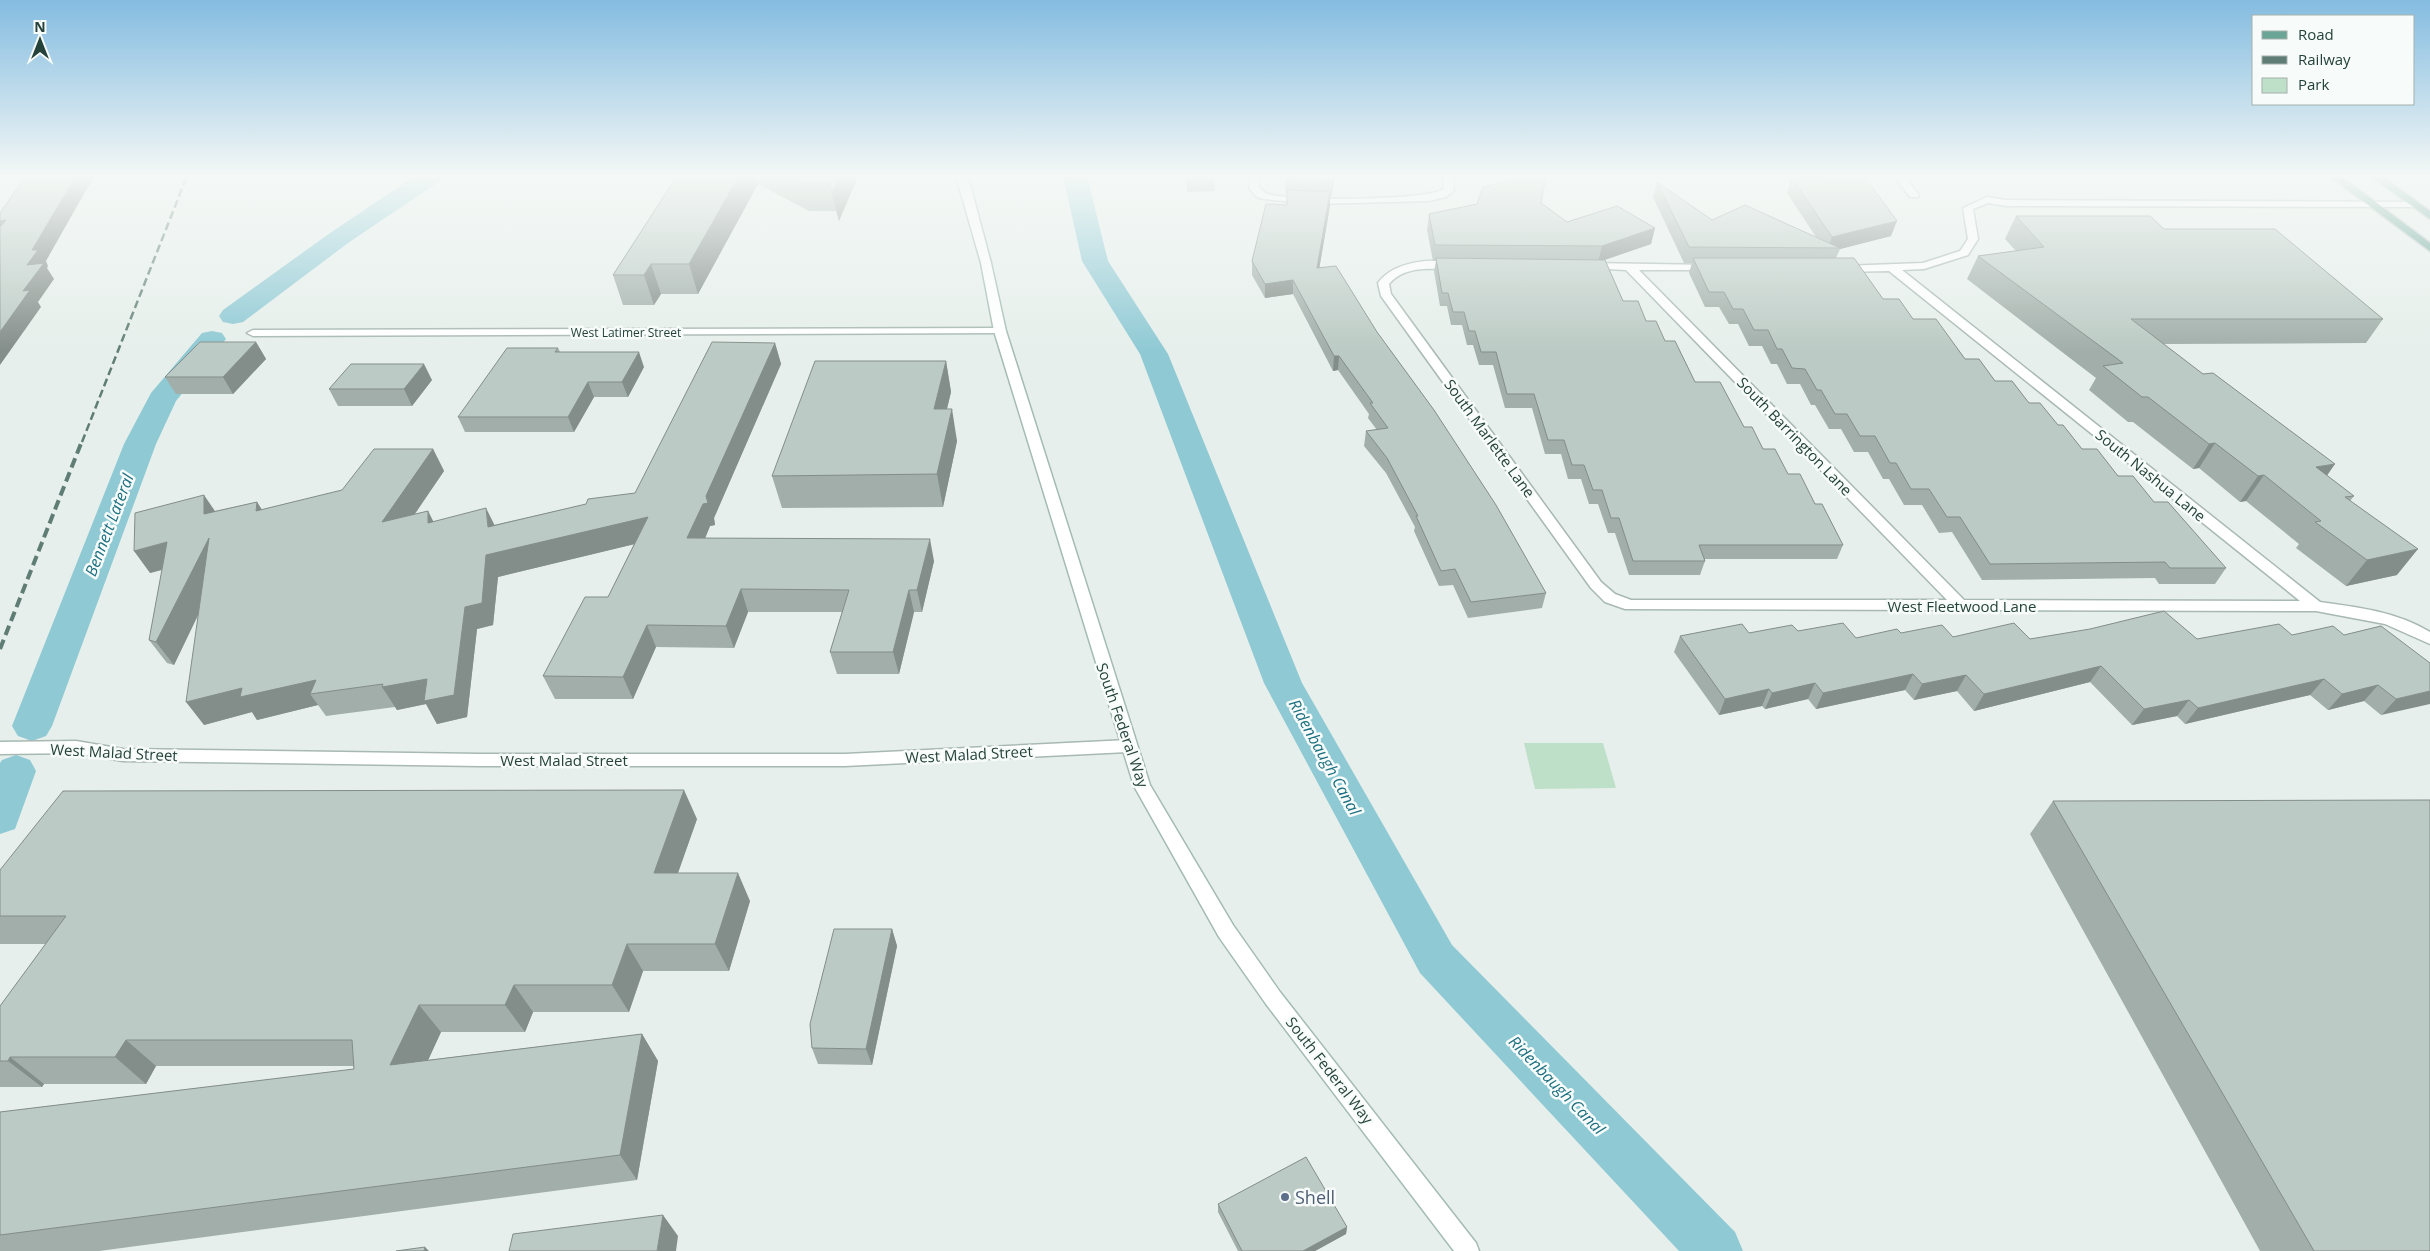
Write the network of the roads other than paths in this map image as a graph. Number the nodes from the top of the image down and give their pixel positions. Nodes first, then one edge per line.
1 (978, 234) edge
2 (1972, 234) edge
3 (2412, 234) edge
4 (2430, 248) edge
5 (1465, 266) edge
6 (1581, 266) edge
7 (1630, 267) junction
8 (1717, 268) edge
9 (1834, 268) edge
10 (1893, 268) junction
11 (1000, 331) junction
12 (253, 333) dead end
13 (1610, 598) joint
14 (1961, 606) junction
15 (2316, 606) junction
16 (2430, 640) edge
17 (1128, 746) junction
18 (0, 748) edge
19 (1468, 1251) edge

1 - 11 street, South Federal Way
2 - 10 street
3 - 4 main road
5 - 13 street, South Marlette Lane
6 - 7 street
7 - 8 street
7 - 14 street, South Barrington Lane
9 - 10 street
10 - 15 street, South Nashua Lane
11 - 12 street, West Latimer Street
11 - 17 street, South Federal Way
13 - 14 street, West Fleetwood Lane
14 - 15 street, West Fleetwood Lane
15 - 16 street
17 - 18 street, West Malad Street
17 - 19 street, South Federal Way

